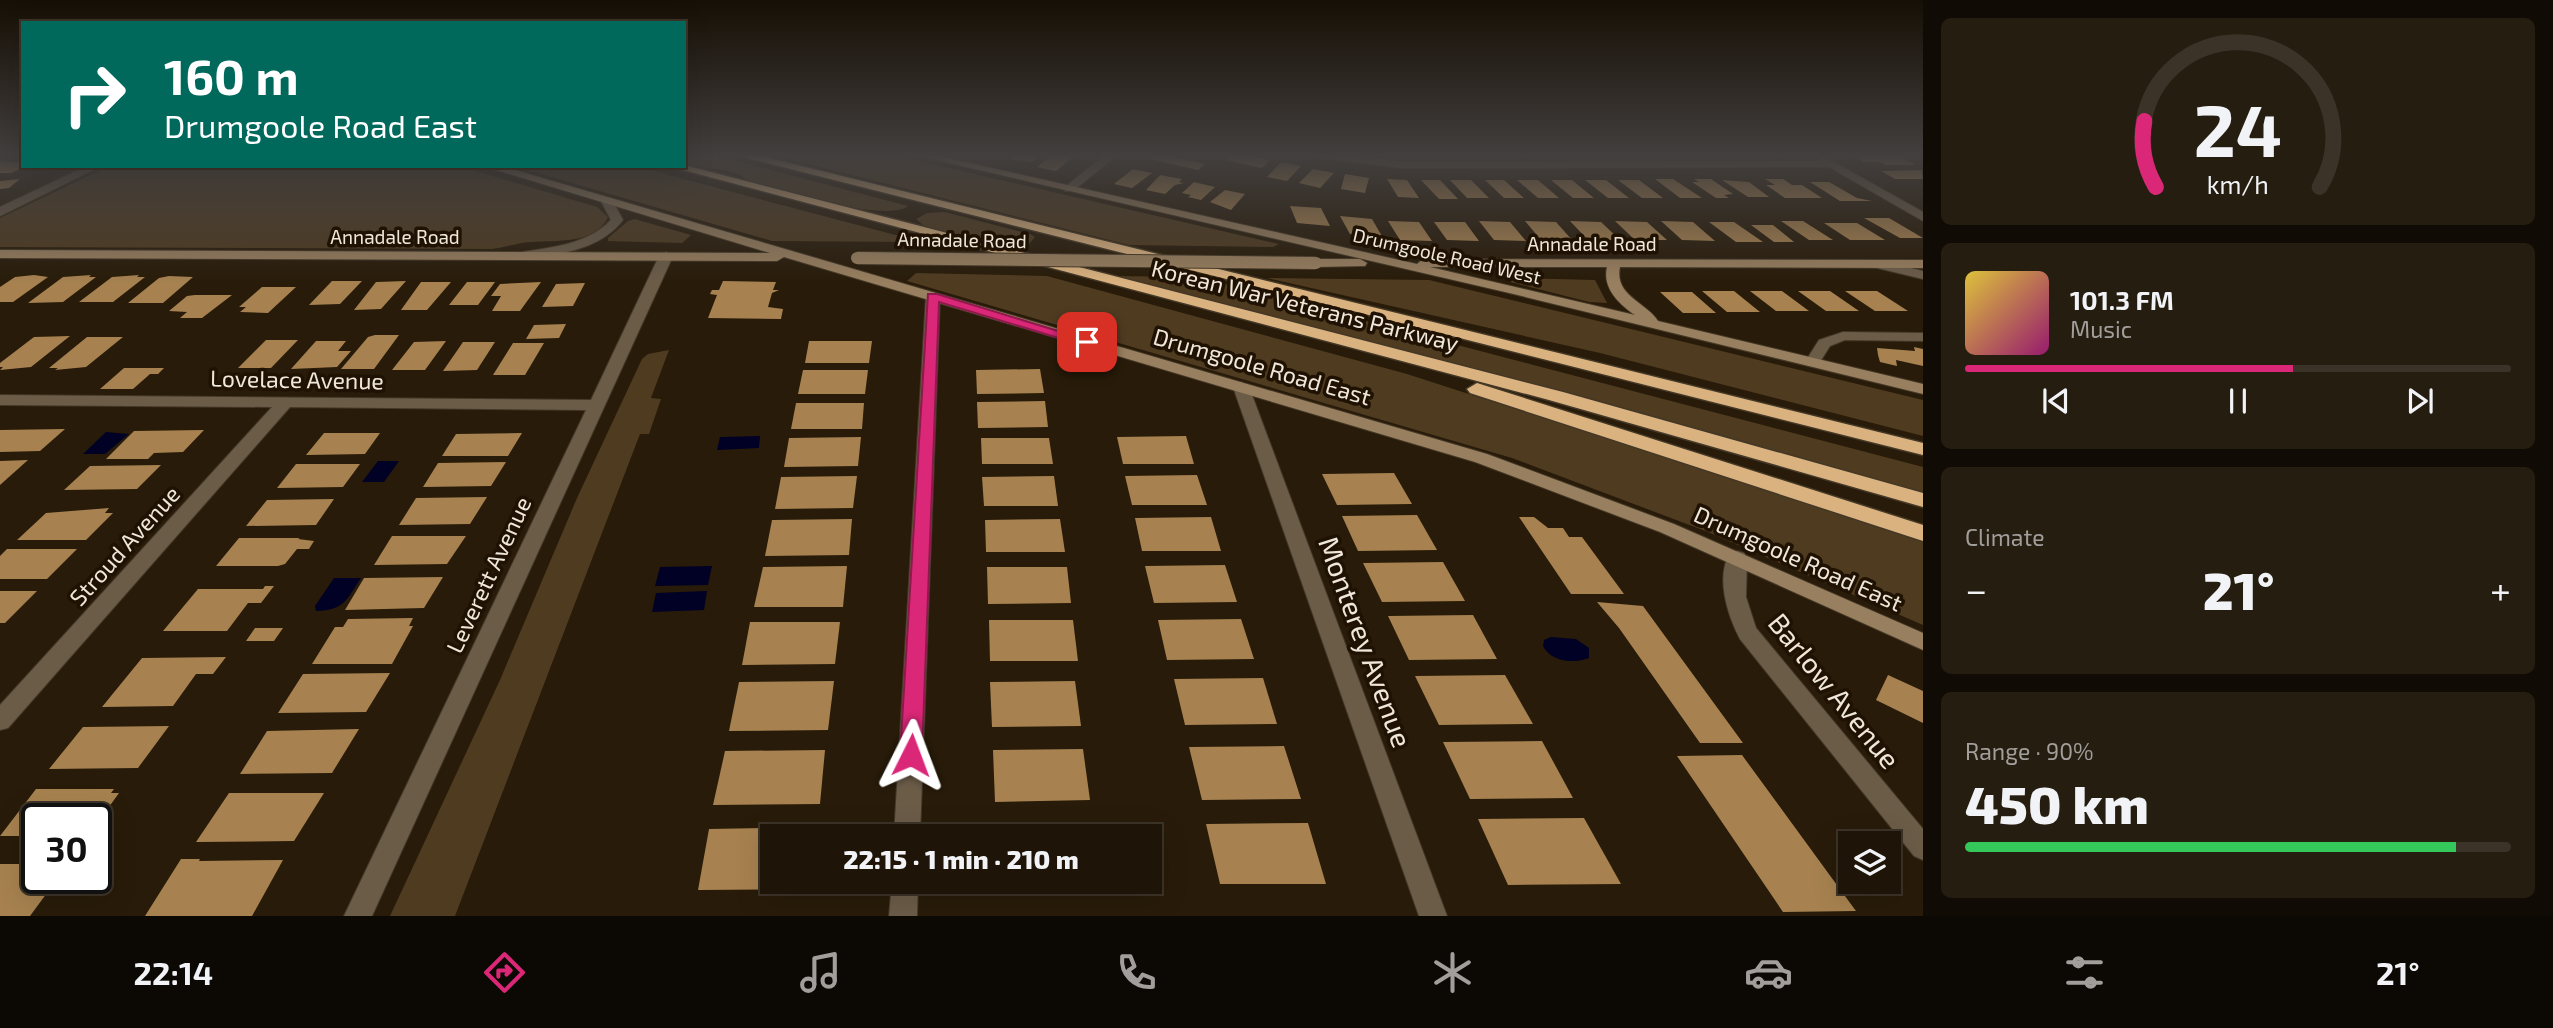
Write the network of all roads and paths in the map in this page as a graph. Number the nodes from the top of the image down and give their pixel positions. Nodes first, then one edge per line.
1 (30, 198) edge
2 (596, 198) edge
3 (794, 198) edge
4 (913, 198) edge
5 (1107, 198) edge
6 (1890, 198) edge
7 (607, 201) junction
8 (0, 212) edge
9 (1923, 217) edge
10 (0, 254) edge
11 (666, 256) junction
12 (512, 257) junction
13 (800, 258) junction
14 (1392, 263) junction
15 (1615, 264) junction
16 (1878, 264) junction
17 (1923, 264) edge
18 (1923, 275) edge
19 (1143, 290) junction
20 (933, 296) junction
21 (1661, 326) junction
22 (1923, 337) edge
23 (1814, 362) junction
24 (1241, 387) junction
25 (1923, 389) edge
26 (0, 400) edge
27 (285, 403) junction
28 (594, 405) junction
29 (1923, 450) edge
30 (1923, 500) edge
31 (1923, 533) edge
32 (1737, 558) junction
33 (1923, 642) edge
34 (0, 721) edge
35 (908, 824) edge
36 (1923, 848) edge
37 (905, 894) edge
38 (358, 916) edge
39 (904, 916) edge
40 (1433, 916) edge

1 - 8 street
2 - 7 main road, Drumgoole Road East
3 - 19 highway, Korean War Veterans Parkway
4 - 29 highway, Korean War Veterans Parkway
5 - 14 main road, Drumgoole Road West
6 - 9 street
7 - 12 street
7 - 13 main road, Drumgoole Road East
10 - 12 main road, Annadale Road
11 - 12 main road, Annadale Road
11 - 13 main road, Annadale Road
11 - 28 street, Leverett Avenue
13 - 14 main road, Annadale Road, bridge
13 - 20 main road, Drumgoole Road East
14 - 15 main road, Annadale Road
14 - 21 main road, Drumgoole Road West
15 - 16 main road, Annadale Road
15 - 21 main road
16 - 17 main road, Annadale Road
16 - 18 street
19 - 30 highway, Korean War Veterans Parkway
19 - 31 highway
20 - 24 main road, Drumgoole Road East
20 - 35 street
21 - 23 main road, Drumgoole Road West
22 - 23 street
23 - 25 main road, Drumgoole Road West
24 - 32 main road, Drumgoole Road East
24 - 40 street, Monterey Avenue
26 - 27 street, Lovelace Avenue
27 - 28 street, Lovelace Avenue
27 - 34 street, Stroud Avenue
28 - 38 street, Leverett Avenue
32 - 33 main road, Drumgoole Road East
32 - 36 street, Barlow Avenue
37 - 39 street

